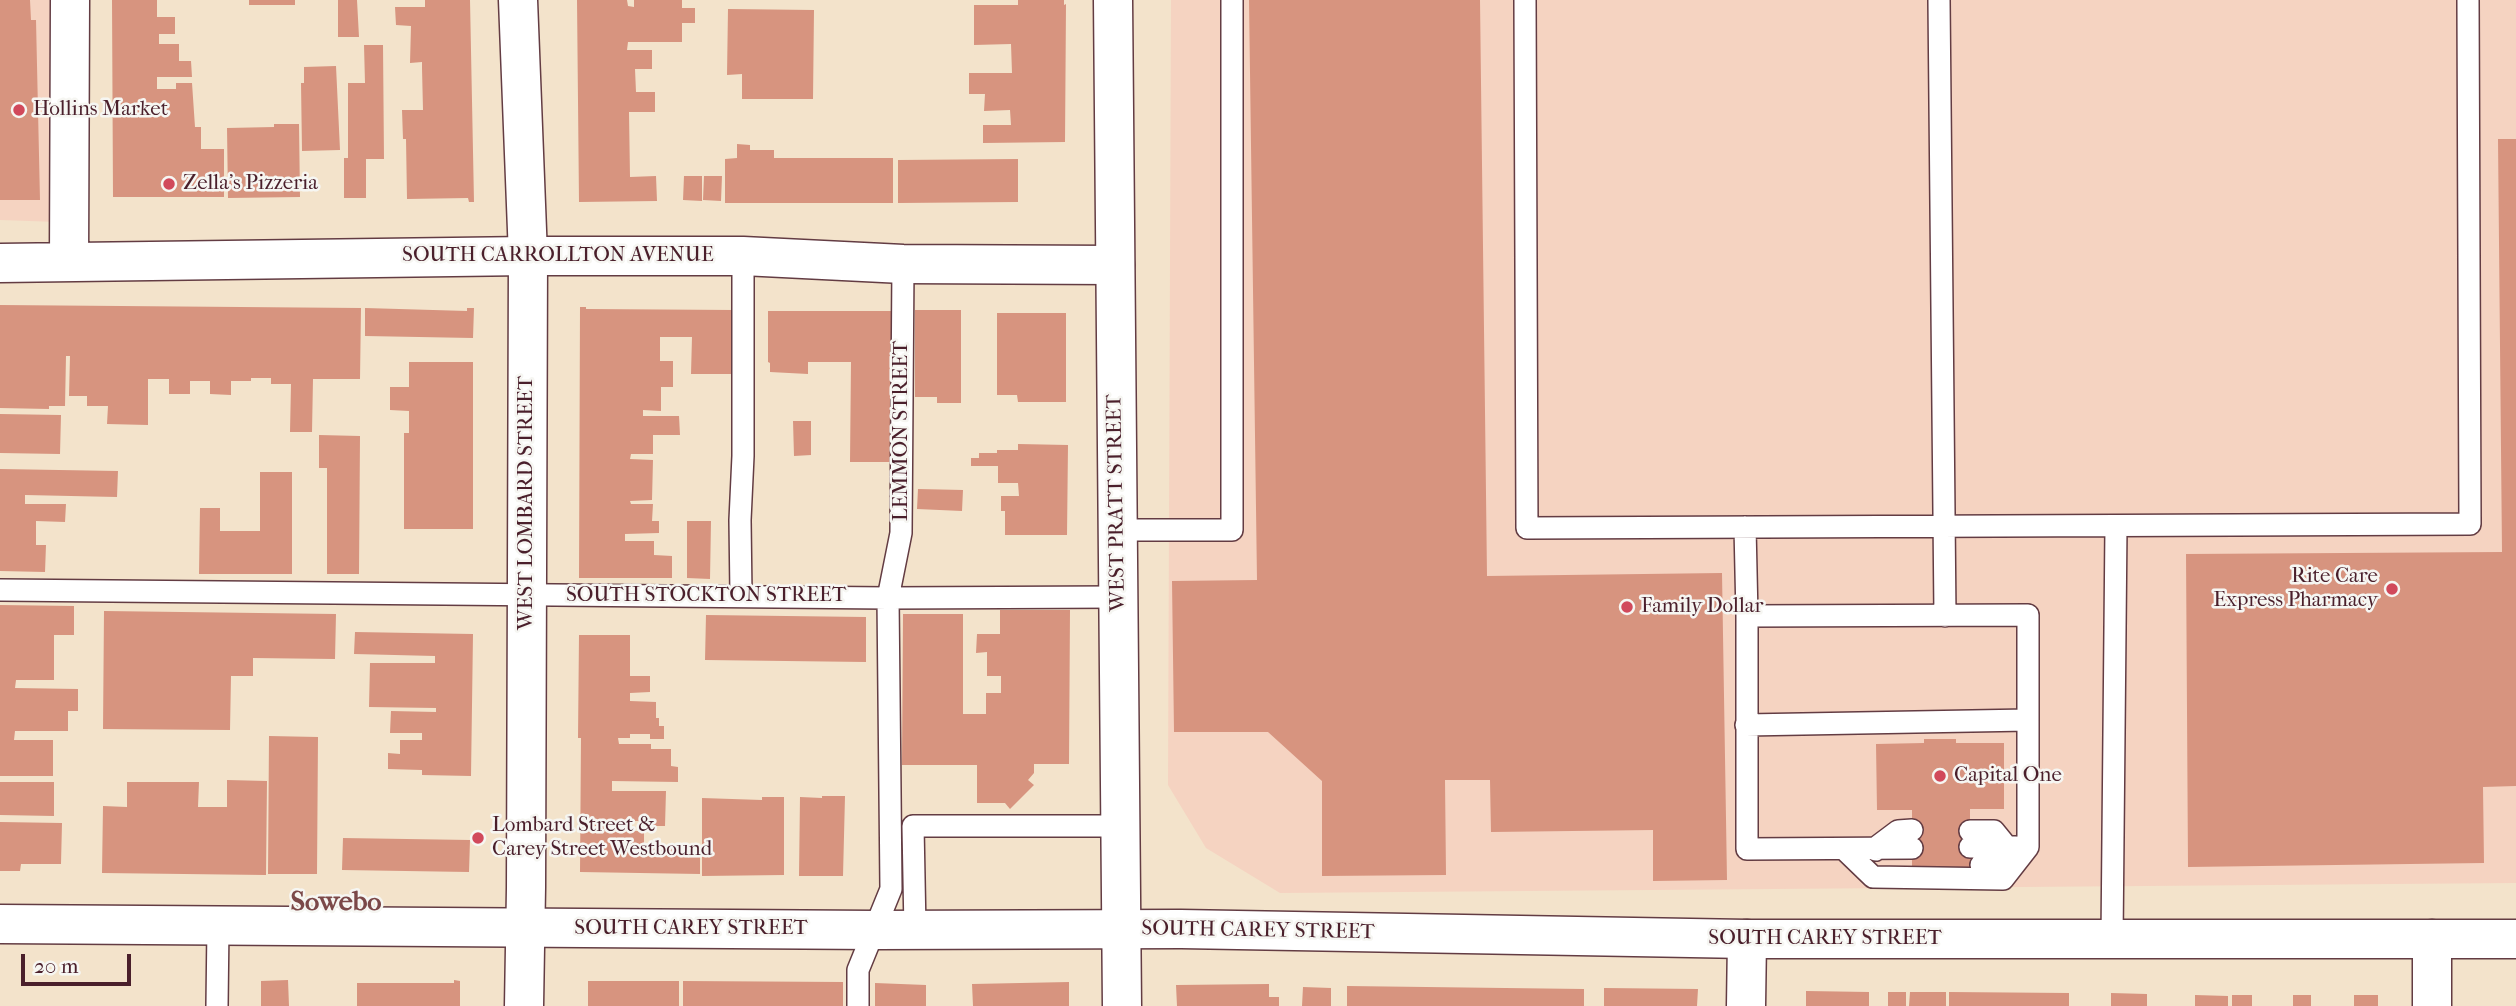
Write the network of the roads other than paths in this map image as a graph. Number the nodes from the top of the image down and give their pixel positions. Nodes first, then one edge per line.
1 (70, 0) edge
2 (518, 0) edge
3 (1113, 0) edge
4 (1232, 0) edge
5 (1525, 0) edge
6 (1939, 0) edge
7 (2468, 0) edge
8 (528, 256) junction
9 (743, 256) junction
10 (69, 261) junction
11 (0, 263) edge
12 (903, 264) junction
13 (1115, 265) junction
14 (2116, 526) junction
15 (1745, 527) junction
16 (1944, 527) junction
17 (1117, 530) junction
18 (0, 590) edge
19 (526, 595) junction
20 (741, 595) junction
21 (1118, 597) junction
22 (888, 598) junction
23 (1747, 616) junction
24 (1945, 616) junction
25 (2028, 720) junction
26 (1746, 725) junction
27 (1120, 826) junction
28 (2028, 846) junction
29 (1912, 847) dead end
30 (1970, 847) dead end
31 (1844, 849) junction
32 (0, 924) edge
33 (218, 926) junction
34 (525, 928) junction
35 (876, 930) junction
36 (915, 930) junction
37 (1121, 930) junction
38 (1747, 939) junction
39 (2112, 939) junction
40 (2432, 939) junction
41 (2516, 939) edge
42 (217, 1006) edge
43 (524, 1006) edge
44 (858, 1006) edge
45 (1122, 1006) edge
46 (1746, 1006) edge
47 (2432, 1006) edge

1 - 10 main road
2 - 8 main road, WEST LOMBARD STREET
3 - 13 main road, WEST PRATT STREET
4 - 17 lane
5 - 15 lane
6 - 16 lane
7 - 14 lane
8 - 9 main road, SOUTH CARROLLTON AVENUE
8 - 10 main road, SOUTH CARROLLTON AVENUE
8 - 19 main road, WEST LOMBARD STREET
9 - 12 main road, SOUTH CARROLLTON AVENUE
9 - 20 lane
10 - 11 main road, SOUTH CARROLLTON AVENUE
12 - 13 main road, SOUTH CARROLLTON AVENUE
12 - 22 lane, LEMMON STREET
13 - 17 main road, WEST PRATT STREET
14 - 16 lane
14 - 39 lane
15 - 16 lane
15 - 23 lane
16 - 24 lane
17 - 21 main road, WEST PRATT STREET
18 - 19 lane, SOUTH STOCKTON STREET
19 - 20 lane, SOUTH STOCKTON STREET
19 - 34 main road, WEST LOMBARD STREET
20 - 22 lane, SOUTH STOCKTON STREET
21 - 22 lane, SOUTH STOCKTON STREET
21 - 27 main road, WEST PRATT STREET
22 - 35 lane, LEMMON STREET
23 - 24 lane
23 - 26 lane
24 - 25 lane
25 - 26 lane
25 - 28 lane
26 - 31 lane
27 - 36 lane
27 - 37 main road, WEST PRATT STREET
28 - 30 lane
28 - 31 lane
29 - 31 lane
32 - 33 main road, SOUTH CAREY STREET
33 - 34 main road, SOUTH CAREY STREET
33 - 42 lane
34 - 35 main road, SOUTH CAREY STREET
34 - 43 main road, WEST LOMBARD STREET
35 - 36 main road, SOUTH CAREY STREET
35 - 44 lane
36 - 37 main road, SOUTH CAREY STREET
37 - 38 main road, SOUTH CAREY STREET
37 - 45 main road, WEST PRATT STREET
38 - 39 main road, SOUTH CAREY STREET
38 - 46 main road
39 - 40 main road, SOUTH CAREY STREET
40 - 41 main road, SOUTH CAREY STREET
40 - 47 main road

